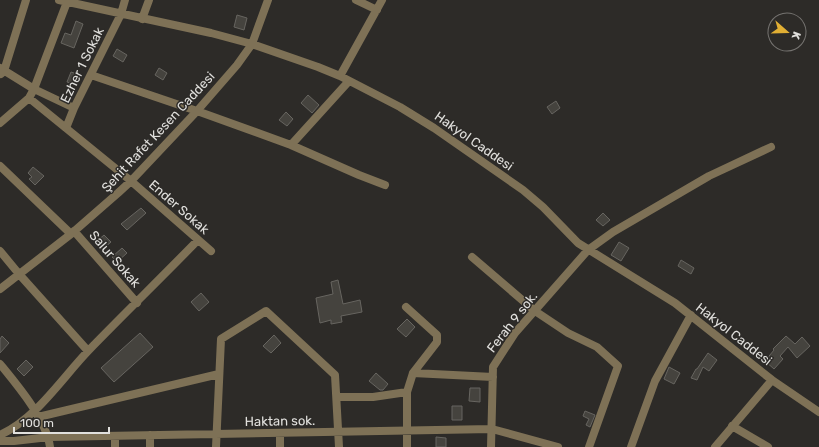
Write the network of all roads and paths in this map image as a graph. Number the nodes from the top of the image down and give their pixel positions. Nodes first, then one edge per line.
1 (26, 0) edge
2 (125, 0) edge
3 (149, 0) edge
4 (268, 0) edge
5 (356, 0) edge
6 (382, 0) edge
7 (63, 1) edge
8 (377, 10) junction
9 (121, 14) junction
10 (142, 19) junction
11 (252, 44) junction
12 (1, 71) edge
13 (91, 75) junction
14 (340, 76) junction
15 (349, 81) junction
16 (34, 89) junction
17 (29, 98) junction
18 (74, 108) junction
19 (198, 111) junction
20 (0, 123) edge
21 (66, 128) junction
22 (291, 145) junction
23 (771, 147) dead end
24 (0, 166) edge
25 (131, 181) junction
26 (385, 185) dead end
27 (73, 232) junction
28 (198, 240) junction
29 (0, 250) edge
30 (588, 250) junction
31 (211, 251) dead end
32 (472, 257) dead end
33 (20, 274) junction
34 (0, 289) edge
35 (137, 303) junction
36 (406, 307) dead end
37 (535, 311) junction
38 (690, 315) junction
39 (88, 351) junction
40 (0, 364) edge
41 (413, 373) junction
42 (219, 374) junction
43 (493, 378) junction
44 (772, 380) junction
45 (407, 392) junction
46 (337, 397) junction
47 (819, 412) edge
48 (36, 414) junction
49 (732, 426) junction
50 (492, 428) junction
51 (407, 430) junction
52 (339, 432) junction
53 (280, 433) junction
54 (216, 434) junction
55 (0, 435) edge
56 (150, 435) junction
57 (115, 436) junction
58 (49, 437) junction
59 (0, 441) edge
60 (50, 447) edge
61 (115, 447) edge
62 (150, 447) edge
63 (216, 447) edge
64 (280, 447) edge
65 (339, 447) edge
66 (407, 447) edge
67 (491, 447) edge
68 (558, 447) edge
69 (589, 447) edge
70 (631, 447) edge
71 (714, 447) edge
72 (768, 447) edge

1 - 12 street
2 - 9 street, Ezher 1 Sokak
3 - 10 street
4 - 11 street, Şehit Rafet Kesen Caddesi
5 - 8 street
6 - 8 street
7 - 9 street, Hakyol Caddesi
7 - 16 street
8 - 14 street
9 - 10 street, Hakyol Caddesi
9 - 13 street, Ezher 1 Sokak
10 - 11 street, Hakyol Caddesi
11 - 14 street, Hakyol Caddesi
11 - 19 street, Şehit Rafet Kesen Caddesi
12 - 16 street
13 - 18 street, Ezher 1 Sokak
13 - 19 street
14 - 15 street, Hakyol Caddesi
15 - 22 street
15 - 30 street, Hakyol Caddesi
16 - 17 street
16 - 18 street
17 - 20 street
17 - 21 street, Ender Sokak
18 - 21 street, Ezher 1 Sokak
19 - 22 street
19 - 25 street, Şehit Rafet Kesen Caddesi
21 - 25 street, Ender Sokak
22 - 26 street
23 - 30 street, Ferah 9 sok.
24 - 27 street, Salur Sokak
25 - 27 street, Şehit Rafet Kesen Caddesi
25 - 28 street, Ender Sokak
27 - 33 street, Şehit Rafet Kesen Caddesi
27 - 35 street, Salur Sokak
28 - 31 street, Ender Sokak
28 - 35 street
29 - 33 street
30 - 37 street, Ferah 9 sok.
30 - 38 street, Hakyol Caddesi
32 - 37 street
33 - 34 street, Şehit Rafet Kesen Caddesi
33 - 39 street
35 - 39 street
36 - 41 street
37 - 43 street, Ferah 9 sok.
37 - 69 street
38 - 44 street, Hakyol Caddesi
38 - 70 street
39 - 48 street
40 - 48 street
41 - 43 street
41 - 45 street
42 - 46 street
42 - 48 street
42 - 54 street
43 - 50 street, Ferah 9 sok.
44 - 47 street, Hakyol Caddesi
44 - 49 street
45 - 46 street
45 - 51 street
46 - 52 street
48 - 55 street
48 - 58 street
49 - 71 street
49 - 72 street
50 - 51 street, Haktan sok.
50 - 67 street, Ferah 9 sok.
50 - 68 street, Haktan sok.
51 - 52 street, Haktan sok.
51 - 66 street
52 - 53 street, Haktan sok.
52 - 65 street
53 - 54 street, Haktan sok.
53 - 64 street
54 - 56 street, Haktan sok.
54 - 63 street
56 - 57 street, Haktan sok.
56 - 62 street
57 - 58 street, Haktan sok.
57 - 61 street
58 - 59 street, Haktan sok.
58 - 60 street

